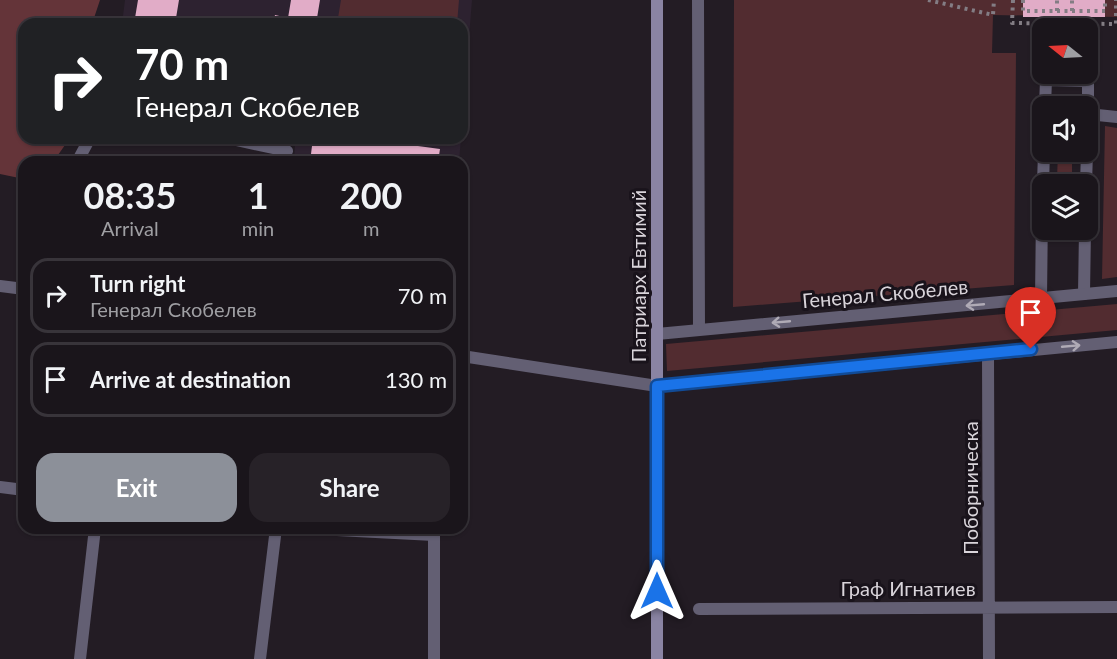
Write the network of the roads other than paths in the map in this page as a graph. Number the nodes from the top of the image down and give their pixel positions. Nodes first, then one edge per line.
1 (657, 0) edge
2 (698, 0) edge
3 (1045, 96) edge
4 (1088, 96) edge
5 (1098, 115) edge
6 (1117, 117) edge
7 (257, 144) edge
8 (287, 150) dead end
9 (1042, 240) edge
10 (1085, 240) edge
11 (0, 286) edge
12 (18, 288) edge
13 (1117, 291) edge
14 (1084, 294) junction
15 (1041, 299) junction
16 (699, 329) junction
17 (657, 334) junction
18 (1117, 342) edge
19 (988, 353) junction
20 (468, 357) edge
21 (657, 386) junction
22 (0, 487) edge
23 (18, 489) edge
24 (93, 534) edge
25 (275, 534) edge
26 (434, 534) edge
27 (990, 607) junction
28 (1117, 607) edge
29 (699, 609) dead end
30 (80, 659) edge
31 (260, 659) edge
32 (434, 659) edge
33 (657, 659) edge
34 (989, 659) edge

1 - 17 main road, Патриарх Евтимий
2 - 16 street
3 - 4 street
5 - 6 street
7 - 8 street
9 - 15 street
10 - 14 street
11 - 12 street
13 - 14 street, Генерал Скобелев
14 - 15 street, Генерал Скобелев
15 -> 16 street, Генерал Скобелев
16 - 17 street, Генерал Скобелев
17 - 21 main road, Патриарх Евтимий
19 -> 18 street
19 - 21 street
19 - 27 street, Поборническа
20 - 21 street
21 - 33 main road, Патриарх Евтимий
22 - 23 street
24 - 30 street
25 - 31 street
26 - 32 street
27 - 28 street, Граф Игнатиев
27 - 29 street, Граф Игнатиев
27 - 34 street, Поборническа

